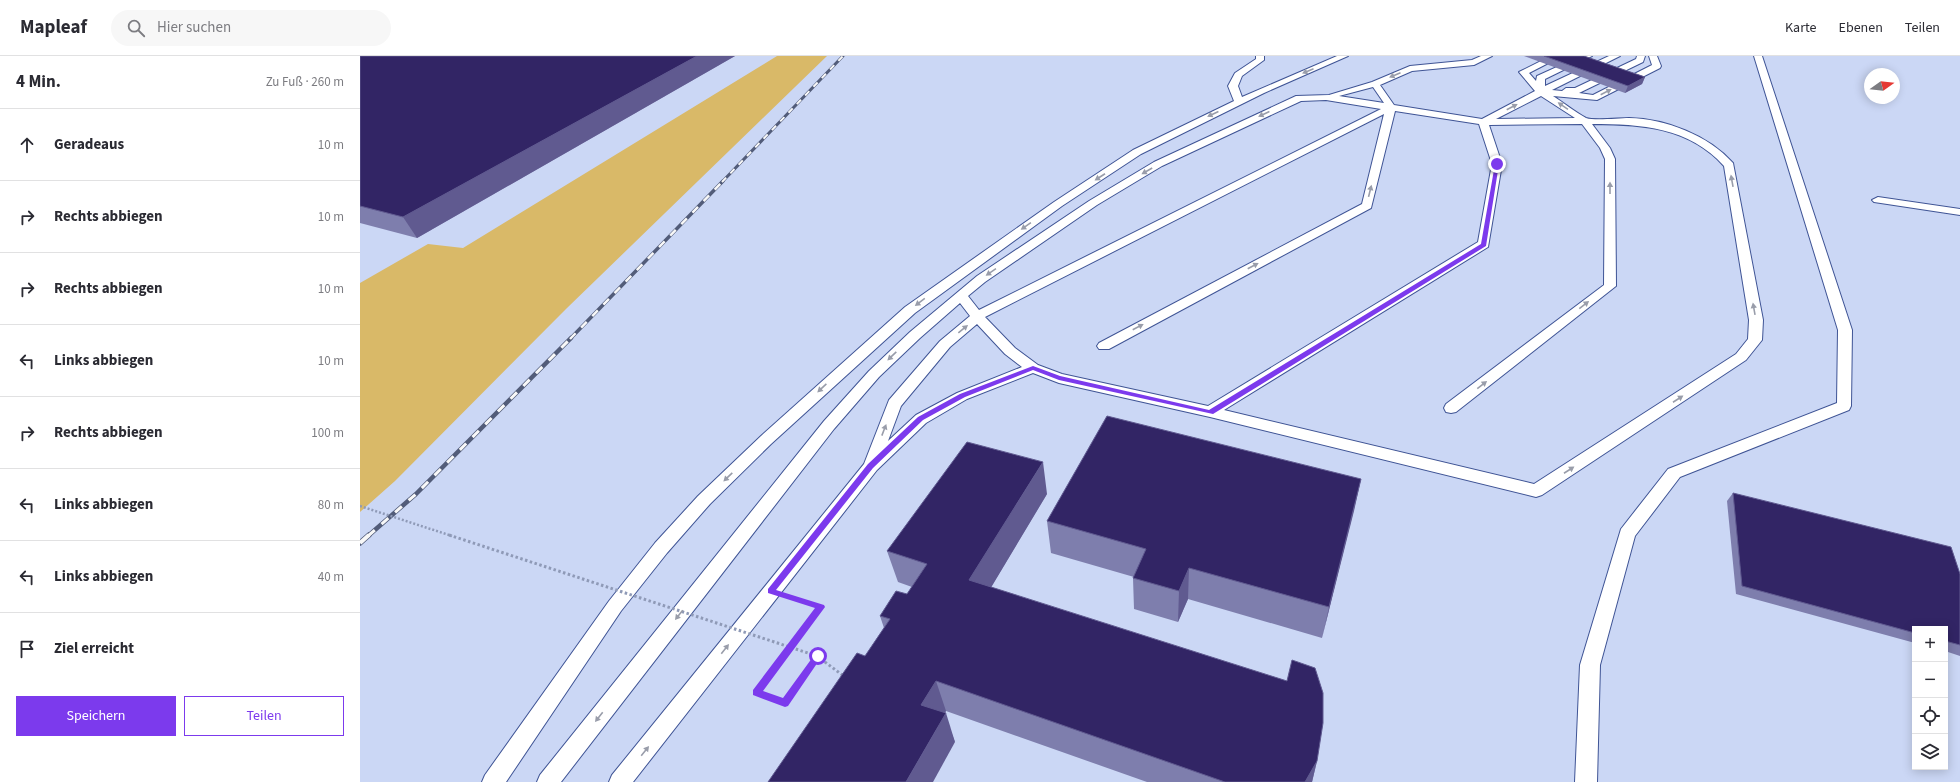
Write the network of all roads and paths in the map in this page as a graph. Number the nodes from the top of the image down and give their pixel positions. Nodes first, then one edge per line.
1 (1260, 56) edge
2 (1344, 56) edge
3 (1419, 56) edge
4 (1433, 56) edge
5 (1458, 56) edge
6 (1488, 56) edge
7 (1558, 56) edge
8 (1588, 56) edge
9 (1616, 56) edge
10 (1641, 56) edge
11 (1653, 56) edge
12 (1758, 56) edge
13 (1410, 66) junction
14 (1375, 84) junction
15 (1541, 92) junction
16 (1326, 97) junction
17 (1239, 102) junction
18 (1391, 108) junction
19 (1585, 121) junction
20 (1483, 122) junction
21 (1878, 200) dead end
22 (1960, 212) edge
23 (961, 296) junction
24 (978, 316) junction
25 (1104, 346) dead end
26 (1033, 368) junction
27 (1451, 408) dead end
28 (1210, 412) junction
29 (871, 466) junction
30 (360, 506) edge
31 (770, 591) junction
32 (818, 656) junction
33 (847, 678) edge
34 (493, 782) edge
35 (548, 782) edge
36 (620, 782) edge
37 (1586, 782) edge

1 - 17 lane
2 -> 17 lane
3 - 13 lane
4 - 13 lane
5 - 13 lane
6 - 13 lane
7 - 15 lane
8 - 15 lane
9 - 15 lane
10 - 15 lane
15 -> 11 lane
12 - 37 lane
13 -> 14 lane
14 - 16 lane
14 - 18 lane
19 -> 15 lane
20 -> 15 lane
16 - 18 lane
16 -> 23 lane
17 -> 34 lane
18 - 20 lane
18 - 24 lane
25 -> 18 lane
19 - 20 lane
27 -> 19 lane
28 -> 19 lane
20 - 28 lane
21 - 22 lane
23 - 24 lane
23 -> 35 lane
24 - 26 lane
29 -> 24 lane
26 - 28 lane
26 - 29 lane
29 - 31 lane
30 - 32 path, bridge
31 - 32 path
36 -> 31 lane
32 - 33 path

